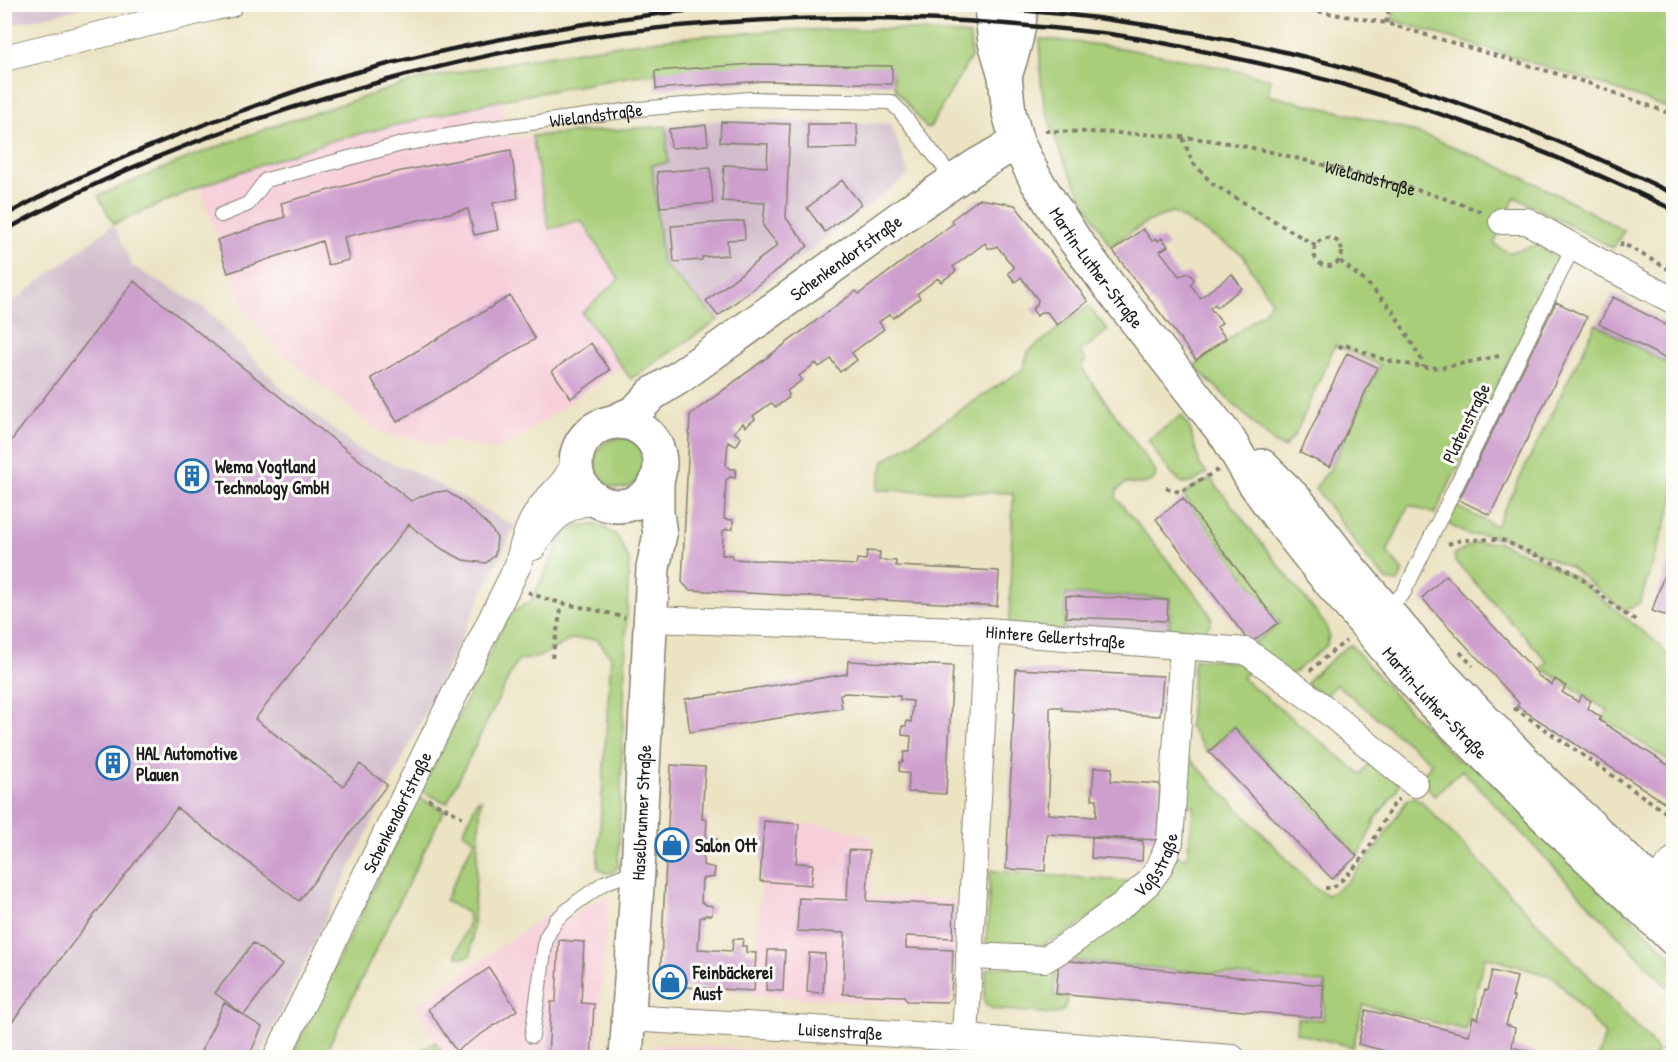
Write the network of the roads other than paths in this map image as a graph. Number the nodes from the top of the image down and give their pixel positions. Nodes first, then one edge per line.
1 (992, 4) edge
2 (1021, 4) edge
3 (220, 5) edge
4 (4, 58) edge
5 (1005, 76) junction
6 (1031, 137) junction
7 (954, 180) junction
8 (221, 215) dead end
9 (1502, 221) road end
10 (1573, 247) junction
11 (1674, 300) edge
12 (678, 378) junction
13 (613, 422) junction
14 (575, 461) junction
15 (658, 466) junction
16 (606, 505) junction
17 (518, 565) junction
18 (653, 568) junction
19 (1376, 619) junction
20 (641, 620) junction
21 (987, 631) junction
22 (1183, 646) junction
23 (1414, 784) road end
24 (1674, 860) edge
25 (638, 870) junction
26 (1654, 897) edge
27 (1674, 939) edge
28 (969, 956) junction
29 (628, 1018) junction
30 (532, 1036) dead end
31 (965, 1038) junction
32 (276, 1058) edge
33 (626, 1058) edge
34 (1232, 1058) edge

1 - 5 street, Martin-Luther-Straße
2 - 5 street, Martin-Luther-Straße
3 - 4 street
5 - 6 street, Martin-Luther-Straße
6 - 7 street, Schenkendorfstraße
6 - 19 street, Martin-Luther-Straße
7 - 8 lane, Wielandstraße
7 - 12 street, Schenkendorfstraße
9 - 10 street
10 - 11 street
10 - 19 lane, Platenstraße
12 - 13 street, Schenkendorfstraße
12 - 15 street
13 - 14 street, Schenkendorfstraße
13 - 15 street
14 - 16 street
14 - 17 street, Schenkendorfstraße
15 - 16 street, Schenkendorfstraße
15 - 18 street, Haselbrunner Straße
16 - 17 street, Schenkendorfstraße
16 - 18 street, Haselbrunner Straße
17 - 32 street, Schenkendorfstraße
18 - 20 street, Haselbrunner Straße
19 - 26 street, Martin-Luther-Straße
20 - 21 street, Hintere Gellertstraße
20 - 25 street, Haselbrunner Straße
21 - 22 street, Hintere Gellertstraße
21 - 28 street
22 - 23 street, Hintere Gellertstraße
22 - 28 street, Voßstraße
24 - 26 street
25 - 29 street, Haselbrunner Straße
25 - 30 lane
26 - 27 street, Martin-Luther-Straße
28 - 31 street
29 - 31 street, Luisenstraße
29 - 33 street, Haselbrunner Straße
31 - 34 street, Luisenstraße

